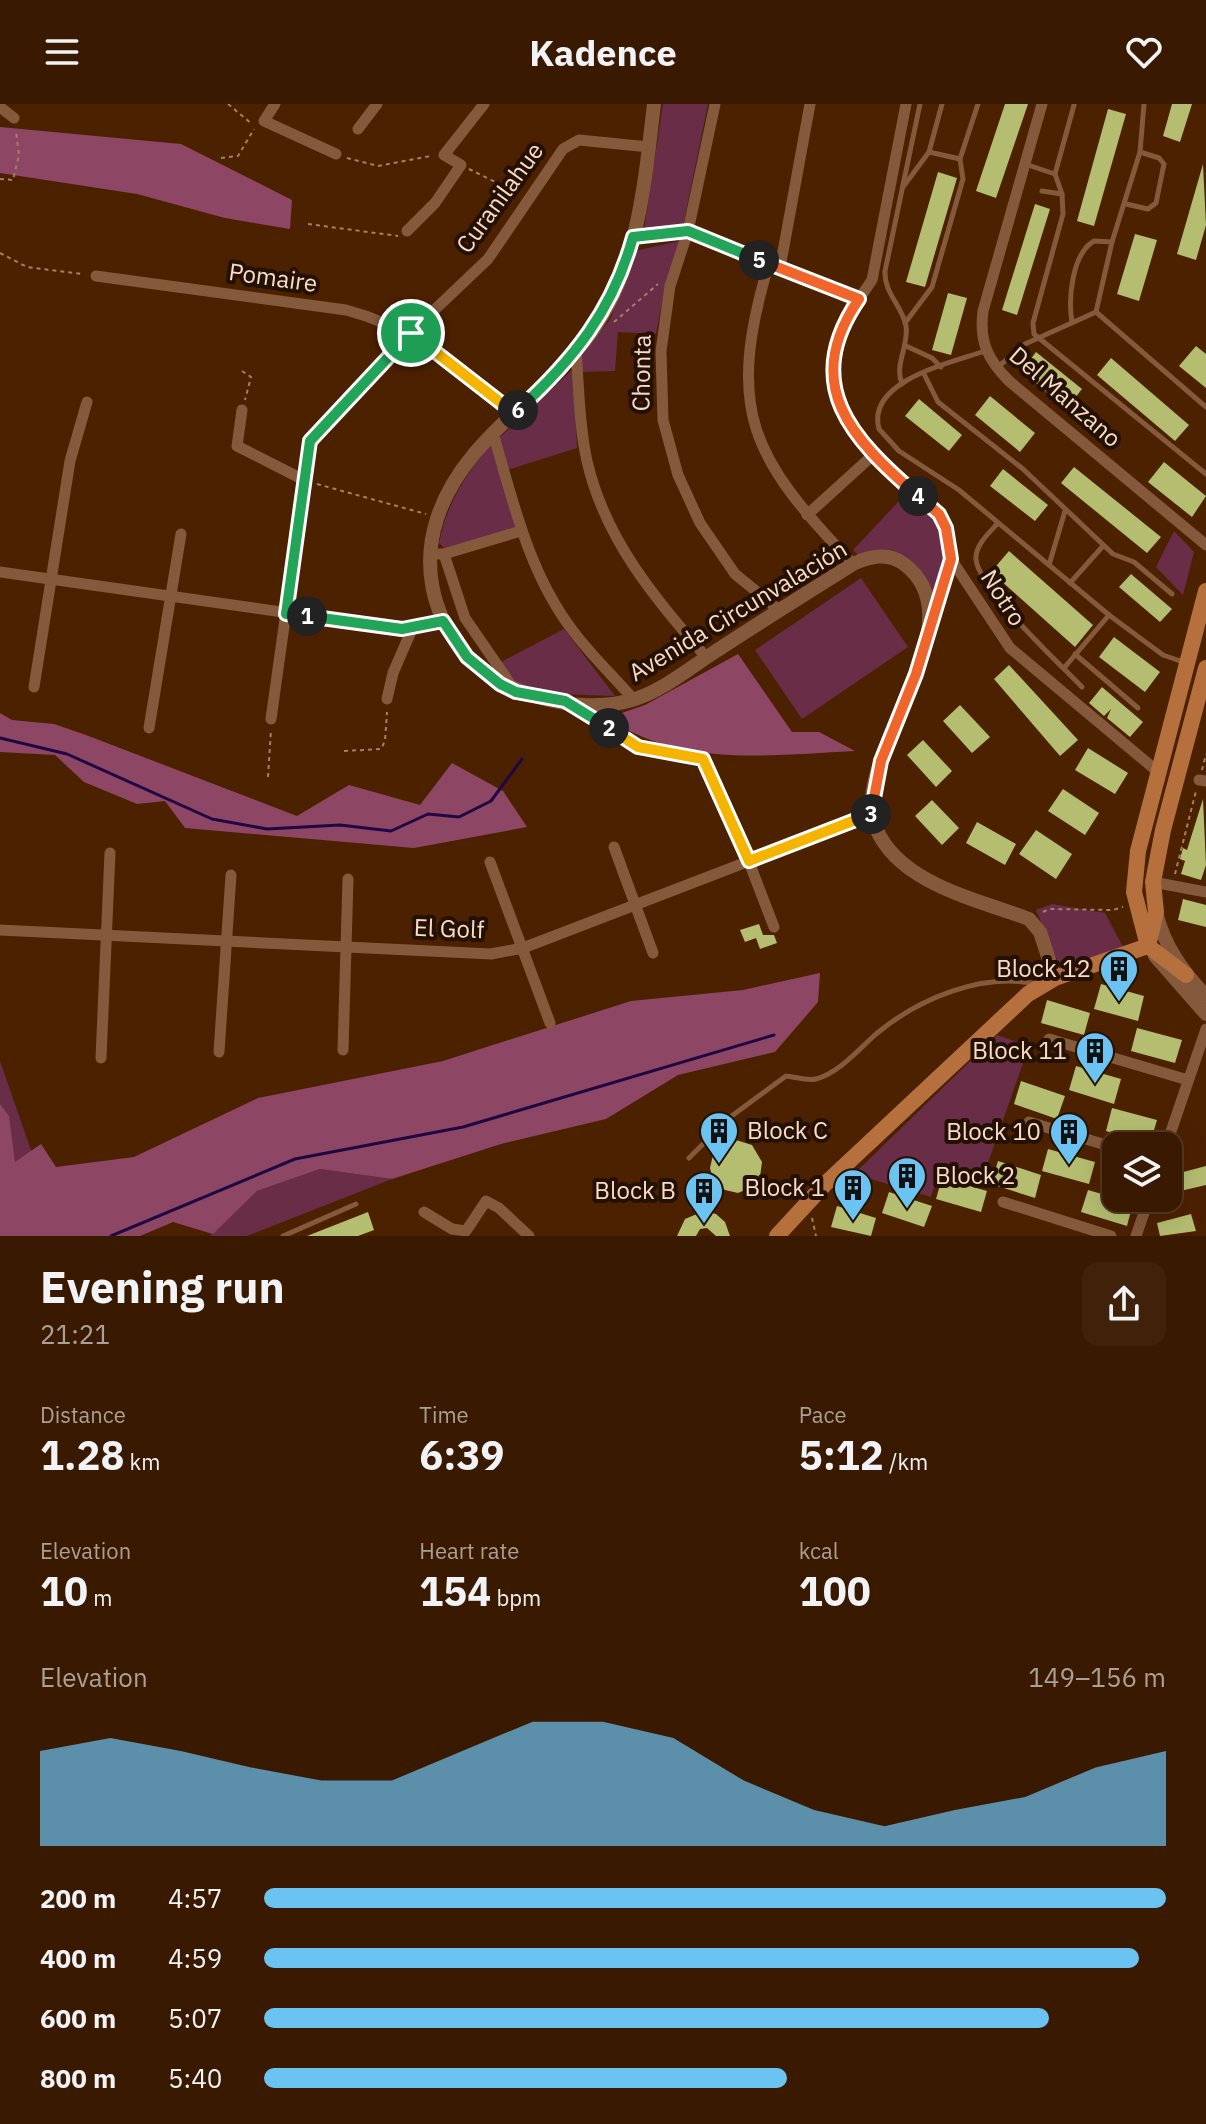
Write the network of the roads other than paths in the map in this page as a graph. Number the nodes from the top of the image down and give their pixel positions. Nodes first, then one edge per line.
1 (275, 104) edge
2 (377, 104) edge
3 (484, 104) edge
4 (654, 104) edge
5 (715, 104) edge
6 (810, 104) edge
7 (906, 104) edge
8 (920, 104) edge
9 (942, 104) edge
10 (978, 104) edge
11 (1042, 104) edge
12 (1144, 104) edge
13 (1074, 105) edge
14 (0, 107) edge
15 (14, 118) road end
16 (358, 129) dead end
17 (649, 147) junction
18 (929, 152) junction
19 (1140, 152) junction
20 (336, 154) road end
21 (960, 159) junction
22 (1025, 164) junction
23 (1055, 174) junction
24 (902, 187) junction
25 (1042, 191) dead end
26 (1062, 194) junction
27 (1126, 204) junction
28 (407, 231) road end
29 (688, 231) junction
30 (633, 237) junction
31 (1112, 242) junction
32 (775, 266) junction
33 (96, 276) road end
34 (859, 299) junction
35 (1096, 312) junction
36 (1072, 322) junction
37 (905, 323) junction
38 (411, 333) junction
39 (1036, 338) junction
40 (906, 346) junction
41 (985, 351) junction
42 (576, 352) junction
43 (941, 367) junction
44 (996, 368) junction
45 (924, 374) junction
46 (902, 384) junction
47 (87, 402) dead end
48 (1206, 407) edge
49 (242, 410) road end
50 (514, 413) junction
51 (493, 433) junction
52 (872, 456) junction
53 (1206, 474) edge
54 (304, 480) junction
55 (1065, 511) junction
56 (807, 515) junction
57 (998, 523) junction
58 (521, 531) junction
59 (181, 534) dead end
60 (1206, 545) edge
61 (1103, 546) junction
62 (437, 554) junction
63 (951, 559) junction
64 (853, 564) junction
65 (1049, 565) junction
66 (0, 572) edge
67 (50, 579) junction
68 (1070, 583) junction
69 (1206, 591) edge
70 (1172, 594) dead end
71 (171, 597) junction
72 (779, 610) junction
73 (286, 614) junction
74 (1109, 615) junction
75 (443, 621) junction
76 (412, 629) junction
77 (927, 630) junction
78 (1075, 654) junction
79 (706, 657) junction
80 (1186, 663) junction
81 (1064, 668) junction
82 (1206, 668) edge
83 (34, 687) dead end
84 (1082, 687) dead end
85 (516, 692) junction
86 (387, 699) road end
87 (634, 700) junction
88 (1138, 708) dead end
89 (271, 719) road end
90 (149, 728) dead end
91 (703, 759) road end
92 (1157, 771) junction
93 (872, 814) junction
94 (614, 847) dead end
95 (110, 853) dead end
96 (749, 861) junction
97 (490, 862) dead end
98 (231, 875) dead end
99 (348, 879) dead end
100 (1153, 882) junction
101 (1206, 892) edge
102 (636, 905) junction
103 (1156, 912) junction
104 (774, 927) dead end
105 (0, 930) edge
106 (106, 935) junction
107 (226, 941) junction
108 (1148, 946) junction
109 (347, 947) junction
110 (523, 948) junction
111 (653, 953) dead end
112 (1186, 975) junction
113 (1048, 982) junction
114 (1206, 996) edge
115 (1206, 1014) edge
116 (550, 1023) dead end
117 (1206, 1029) edge
118 (1049, 1039) dead end
119 (343, 1050) dead end
120 (219, 1052) dead end
121 (101, 1058) dead end
122 (1188, 1080) junction
123 (1029, 1122) dead end
124 (1171, 1132) edge
125 (1102, 1144) edge
126 (689, 1158) dead end
127 (1003, 1202) dead end
128 (356, 1204) dead end
129 (424, 1212) dead end
130 (1144, 1212) edge
131 (283, 1236) edge
132 (529, 1236) edge
133 (777, 1236) edge
134 (1111, 1236) edge
135 (1136, 1236) edge

1 - 20 street
2 - 16 street
3 - 28 street
4 - 17 street, Avenida Circunvalación
5 - 29 street, Chonta
6 - 32 street
7 - 34 street, Notro
8 - 24 lane
9 - 18 lane
10 - 21 lane
11 - 22 street, Del Manzano
12 - 19 lane
13 - 23 lane
14 - 15 street
17 - 30 street, Avenida Circunvalación
17 - 38 street, Curanilahue
18 - 21 lane
18 - 24 lane
19 - 27 lane
19 - 27 lane
21 - 37 lane
22 - 23 lane
22 - 41 street, Del Manzano
23 - 26 lane
24 - 37 lane
25 - 26 lane
26 - 39 lane
27 - 31 lane
29 - 30 street
29 - 32 street
29 - 72 street, Chonta
30 - 42 street, Avenida Circunvalación
31 - 35 lane
31 - 36 lane
32 - 34 street
32 - 56 street
33 - 38 street, Pomaire
34 - 52 street, Notro
35 - 36 lane
35 - 48 lane
36 - 39 lane
37 - 40 lane
38 - 50 street, Pomaire
38 - 54 street, Curanilahue
39 - 44 lane
39 - 53 lane
40 - 43 lane
40 - 46 lane
41 - 43 lane
41 - 44 street, Del Manzano
42 - 50 street, Avenida Circunvalación
42 - 79 street
43 - 45 lane
44 - 60 street, Del Manzano
45 - 46 lane
45 - 55 lane
46 - 57 lane
47 - 67 street
49 - 54 street
50 - 51 street, Avenida Circunvalación
51 - 58 street
51 - 62 street, Avenida Circunvalación
52 - 56 street
52 - 63 street, Notro
54 - 73 street
55 - 61 lane
55 - 65 lane
56 - 64 street
57 - 65 lane
57 - 81 lane
58 - 62 street
58 - 87 street
59 - 71 street
61 - 68 lane
61 - 70 lane
62 - 75 street, Avenida Circunvalación
62 - 85 street
63 - 77 street
63 - 92 street, Notro
64 - 72 street, Avenida Circunvalación
64 - 77 street, Avenida Circunvalación
65 - 68 lane
66 - 67 street
67 - 71 street
67 - 83 street
68 - 74 lane
69 - 80 main road
71 - 73 street
71 - 90 street
72 - 79 street, Avenida Circunvalación
73 - 76 street
73 - 89 street
74 - 78 lane
74 - 80 lane
75 - 76 street
75 - 85 street, Avenida Circunvalación
76 - 86 street
77 - 93 street, Avenida Circunvalación
78 - 81 lane
78 - 88 lane
79 - 87 street, Avenida Circunvalación
80 - 92 main road
81 - 84 lane
82 - 100 main road
85 - 87 street, Avenida Circunvalación
91 - 96 street
92 - 108 main road
93 - 96 street, El Golf
93 - 113 street
94 - 102 street
95 - 106 street
96 - 102 street, El Golf
96 - 104 street
97 - 110 street
98 - 107 street
99 - 109 street
100 - 101 street
100 - 103 main road
102 - 110 street, El Golf
102 - 111 street
103 - 108 main road
103 - 112 street
105 - 106 street, El Golf
106 - 107 street, El Golf
106 - 121 street
107 - 109 street, El Golf
107 - 120 street
108 - 112 main road
108 - 113 main road
108 - 115 street
109 - 110 street, El Golf
109 - 119 street
110 - 116 street
112 - 114 street
113 - 126 lane
113 - 133 main road
117 - 122 street
118 - 122 street
122 - 124 street
123 - 125 street
127 - 134 street
128 - 131 lane
129 - 132 street
130 - 135 street

